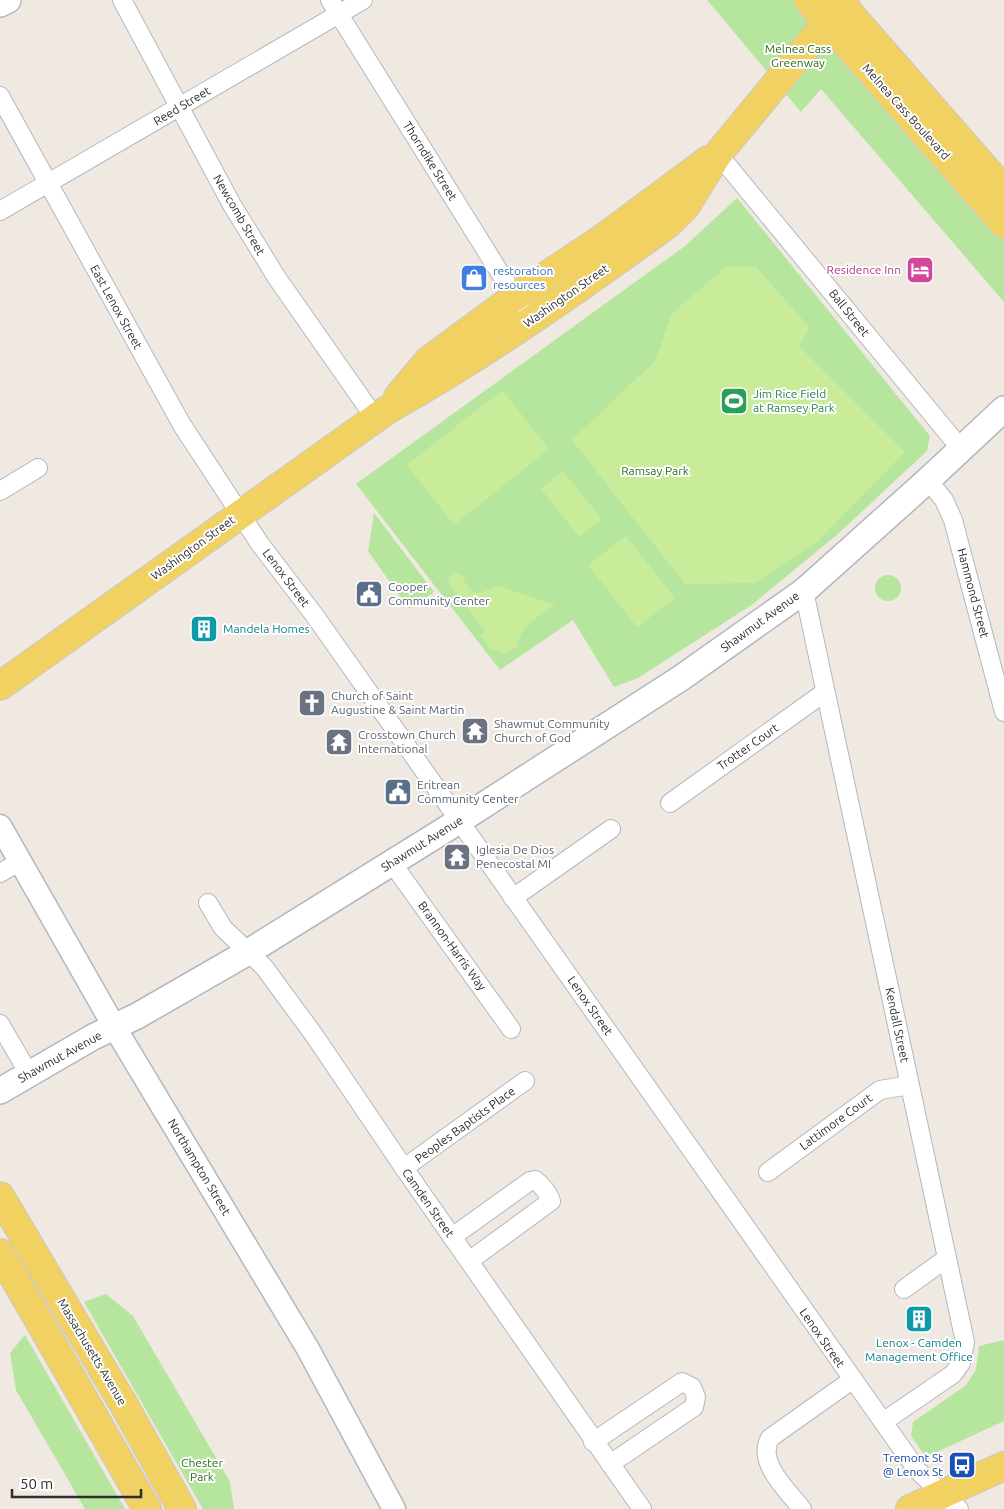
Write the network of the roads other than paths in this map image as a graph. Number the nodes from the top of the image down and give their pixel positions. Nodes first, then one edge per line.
1 (8, 0) edge
2 (122, 0) edge
3 (363, 0) edge
4 (808, 0) edge
5 (0, 4) edge
6 (334, 7) edge
7 (838, 7) edge
8 (0, 96) edge
9 (179, 107) junction
10 (718, 154) junction
11 (48, 183) junction
12 (1004, 190) edge
13 (0, 211) edge
14 (1004, 224) edge
15 (516, 296) junction
16 (530, 321) junction
17 (1004, 409) edge
18 (381, 414) junction
19 (961, 450) junction
20 (38, 468) dead end
21 (928, 480) junction
22 (0, 491) edge
23 (241, 514) junction
24 (804, 590) junction
25 (0, 686) edge
26 (825, 692) junction
27 (1004, 712) edge
28 (670, 803) dead end
29 (459, 821) junction
30 (0, 826) edge
31 (611, 829) dead end
32 (21, 861) junction
33 (392, 863) junction
34 (0, 873) edge
35 (513, 898) junction
36 (208, 903) dead end
37 (250, 951) junction
38 (0, 1024) edge
39 (115, 1028) junction
40 (511, 1029) dead end
41 (29, 1074) junction
42 (525, 1081) dead end
43 (910, 1085) junction
44 (0, 1091) edge
45 (404, 1168) junction
46 (768, 1172) dead end
47 (0, 1196) edge
48 (452, 1237) junction
49 (0, 1253) edge
50 (948, 1258) junction
51 (469, 1261) junction
52 (904, 1289) dead end
53 (852, 1380) junction
54 (883, 1422) junction
55 (593, 1442) junction
56 (610, 1464) junction
57 (1004, 1466) edge
58 (951, 1502) edge
59 (147, 1509) edge
60 (182, 1509) edge
61 (394, 1509) edge
62 (642, 1509) edge
63 (802, 1509) edge
64 (910, 1509) edge

1 - 5 main road
2 - 9 street, Newcomb Street
3 - 6 street, Reed Street
4 - 7 main road, Melnea Cass Boulevard
6 - 9 street, Reed Street
6 - 15 street, Thorndike Street
7 - 10 main road, Washington Street
7 - 12 main road, Melnea Cass Boulevard
7 - 14 main road, Melnea Cass Boulevard
8 - 11 street, East Lenox Street
9 - 11 street, Reed Street
9 - 18 street, Newcomb Street
10 - 15 main road, Washington Street
10 - 16 main road, Washington Street
10 - 19 street, Ball Street
11 - 13 street, Reed Street
11 - 23 street, East Lenox Street
15 - 16 street, Thorndike Street
15 - 18 main road, Washington Street
16 - 18 main road, Washington Street
17 - 19 main road, Shawmut Avenue
18 - 23 main road, Washington Street
19 - 21 main road, Shawmut Avenue
20 - 22 street
21 - 24 main road, Shawmut Avenue
21 - 27 street, Hammond Street
23 - 25 main road, Washington Street
23 - 29 street, Lenox Street
24 - 26 street, Kendall Street
24 - 29 main road, Shawmut Avenue
26 - 28 street, Trotter Court
26 - 43 street, Kendall Street
29 - 33 main road, Shawmut Avenue
29 - 35 street, Lenox Street
30 - 32 street, Northampton Street
31 - 35 street
32 - 34 street
32 - 39 street, Northampton Street
33 - 37 main road, Shawmut Avenue
33 - 40 street, Brannon-Harris Way
35 - 53 street, Lenox Street
36 - 37 street, Camden Street
37 - 39 main road, Shawmut Avenue
37 - 45 street, Camden Street
38 - 41 street
39 - 41 main road, Shawmut Avenue
39 - 61 street, Northampton Street
41 - 44 main road, Shawmut Avenue
42 - 45 street, Peoples Baptists Place
43 - 46 street, Lattimore Court
43 - 50 street, Kendall Street
45 - 48 street, Camden Street
47 - 60 main road, Massachusetts Avenue
48 - 51 street, Camden Street
48 - 51 street
49 - 59 main road
50 - 52 street
50 - 54 street, Kendall Street
51 - 55 street, Camden Street
53 - 54 street, Lenox Street
53 - 63 street
54 - 58 street, Lenox Street
55 - 56 street, Camden Street
55 - 56 street
56 - 62 street, Camden Street
57 - 58 main road
58 - 64 main road

